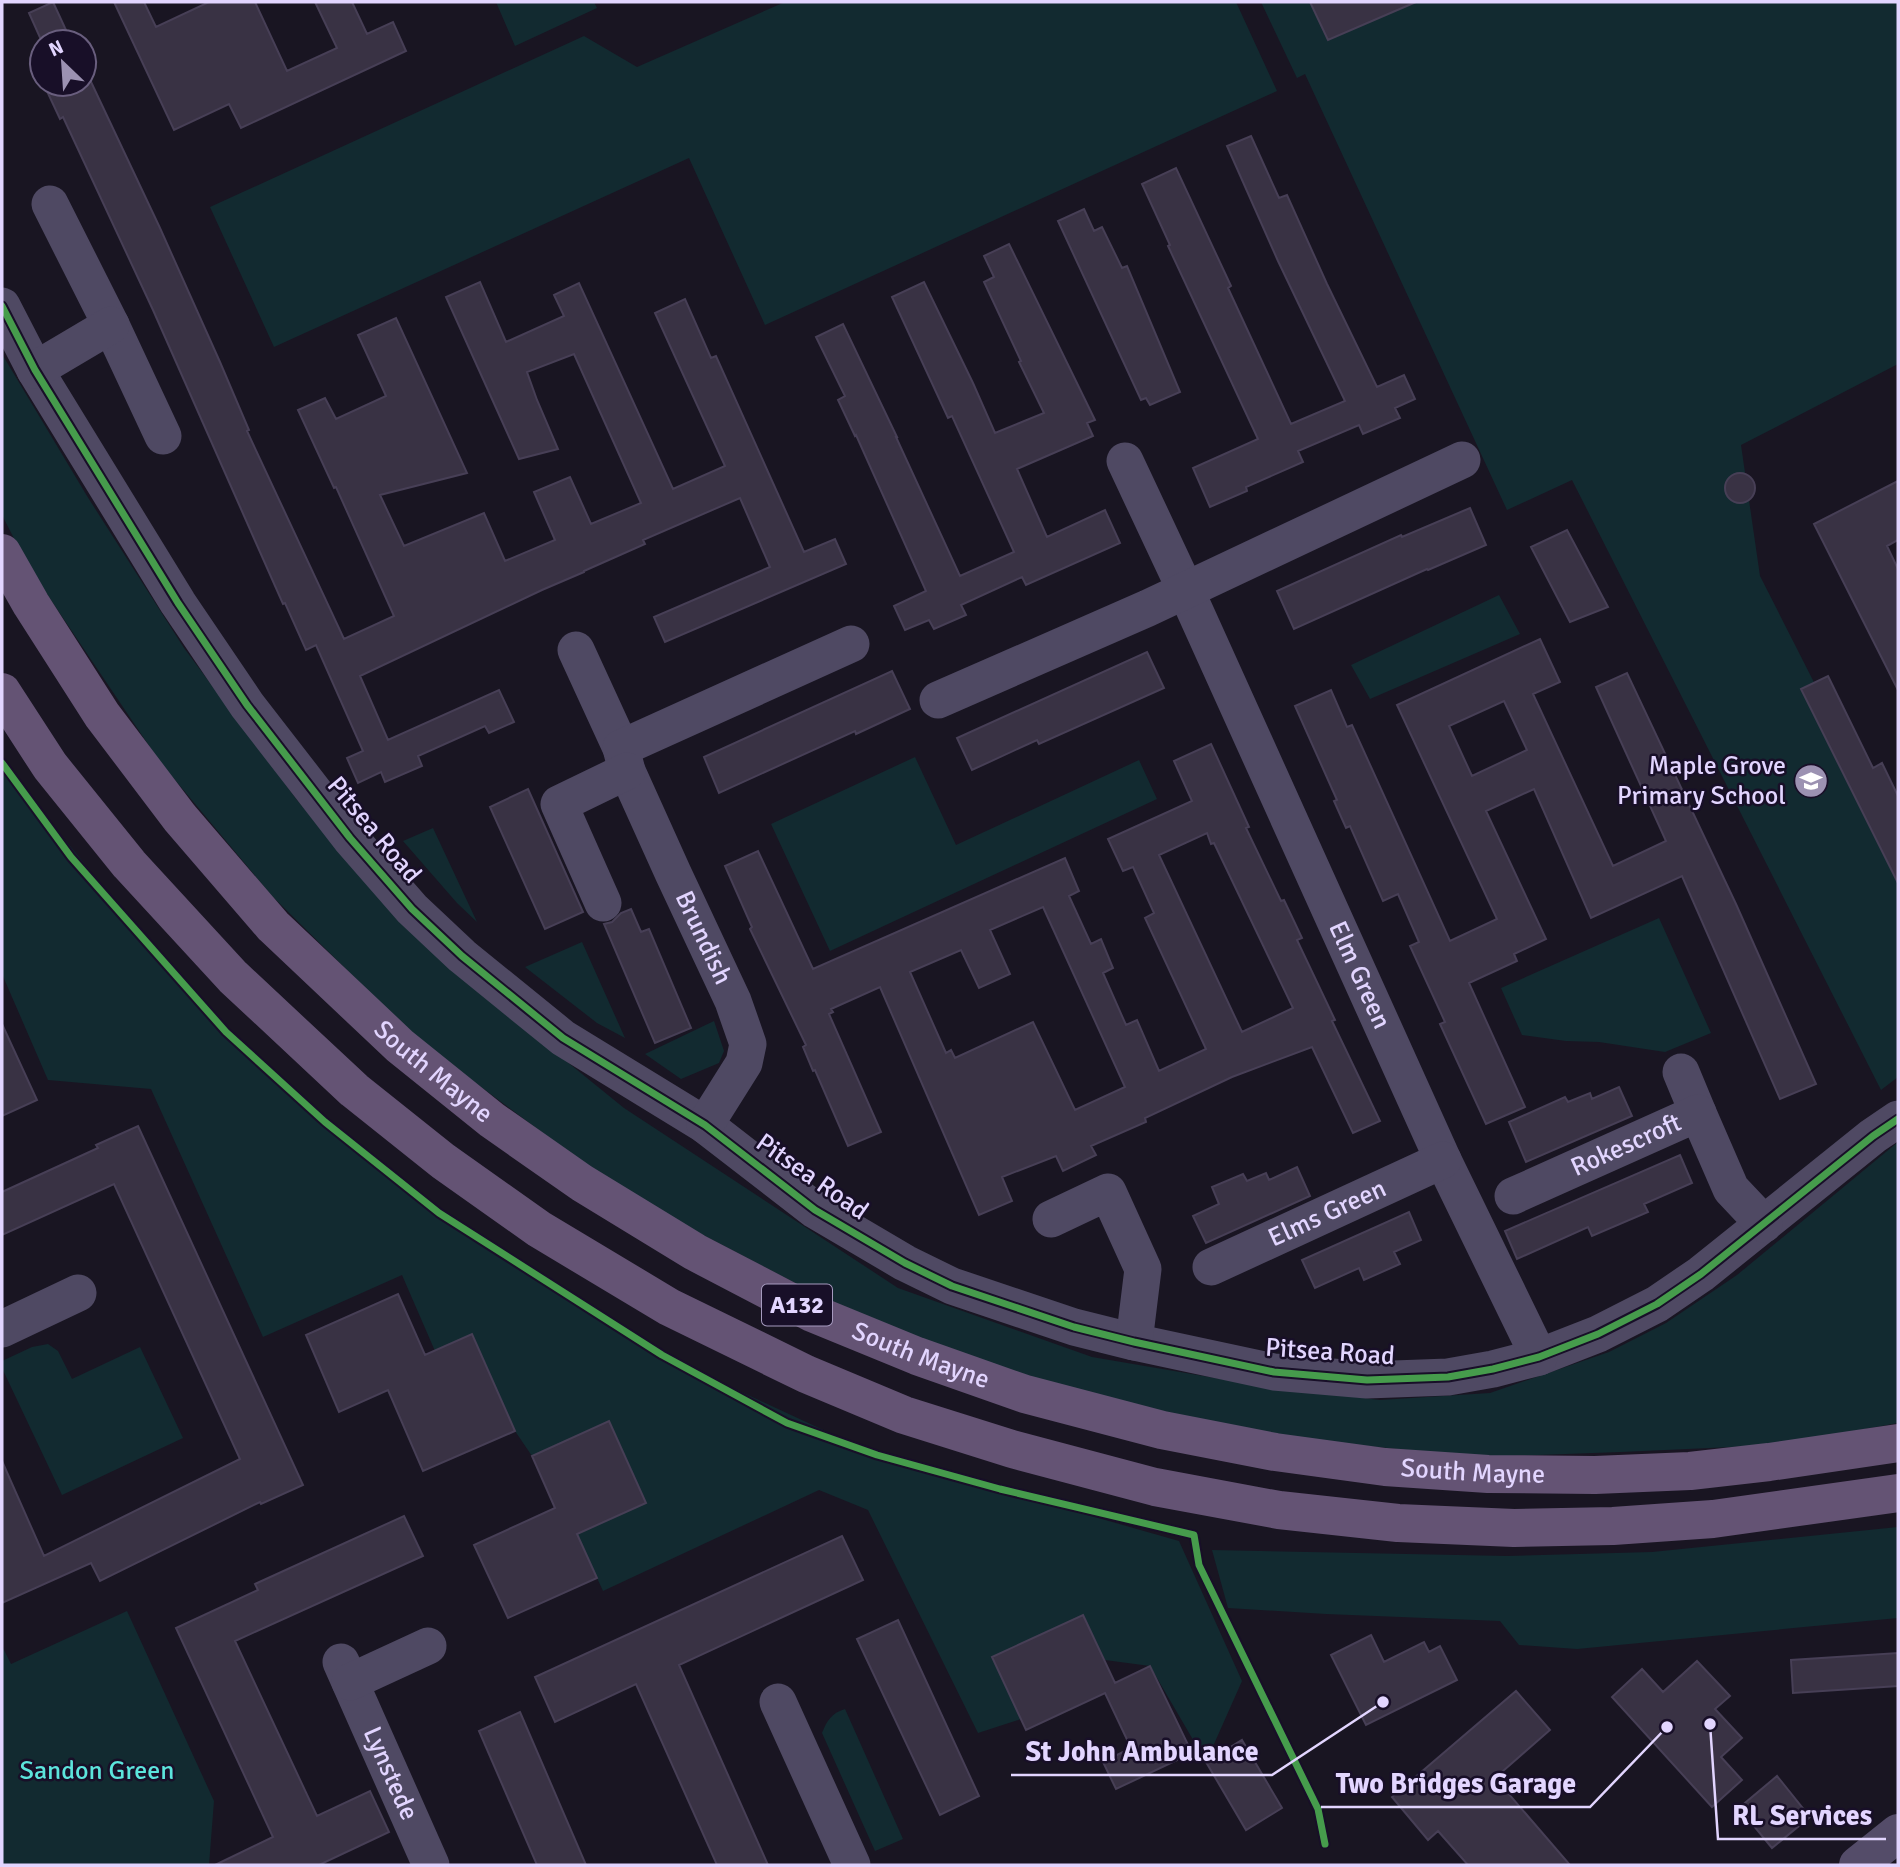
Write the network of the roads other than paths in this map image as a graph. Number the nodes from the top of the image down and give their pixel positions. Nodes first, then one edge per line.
1 (50, 204) dead end
2 (2, 306) edge
3 (111, 325) junction
4 (35, 370) junction
5 (163, 436) dead end
6 (1462, 460) dead end
7 (1125, 461) dead end
8 (2, 552) edge
9 (1186, 591) junction
10 (850, 644) dead end
11 (576, 650) dead end
12 (2, 692) edge
13 (938, 700) dead end
14 (624, 760) junction
15 (603, 903) dead end
16 (1681, 1072) dead end
17 (1698, 1113) junction
18 (1898, 1119) edge
19 (705, 1125) junction
20 (1443, 1160) junction
21 (1513, 1196) dead end
22 (1051, 1219) dead end
23 (1764, 1223) junction
24 (1211, 1267) dead end
25 (78, 1293) dead end
26 (2, 1329) edge
27 (1134, 1342) junction
28 (1539, 1357) junction
29 (1891, 1444) edge
30 (1896, 1494) edge
31 (428, 1646) dead end
32 (778, 1702) dead end
33 (1898, 1833) edge
34 (431, 1865) edge
35 (852, 1865) edge
36 (1858, 1865) edge

1 - 3 street
2 - 4 street, Pitsea Road
3 - 4 street
3 - 5 street
4 - 19 street, Pitsea Road
6 - 9 street
7 - 9 street, Elm Green
8 - 29 main road, South Mayne / A132
9 - 13 street
9 - 20 street, Elm Green
10 - 14 street
11 - 14 street, Brundish
12 - 30 main road, South Mayne / A132
14 - 15 street
14 - 19 street, Brundish
16 - 17 street
17 - 21 street, Rokescroft
17 - 23 street, Rokescroft
18 - 23 street, Pitsea Road
19 - 27 street, Pitsea Road
20 - 24 street, Elms Green
20 - 28 street, Elm Green
22 - 27 street
23 - 28 street, Pitsea Road
25 - 26 street
27 - 28 street, Pitsea Road
31 - 34 street, Lynstede
32 - 35 street
33 - 36 main road

